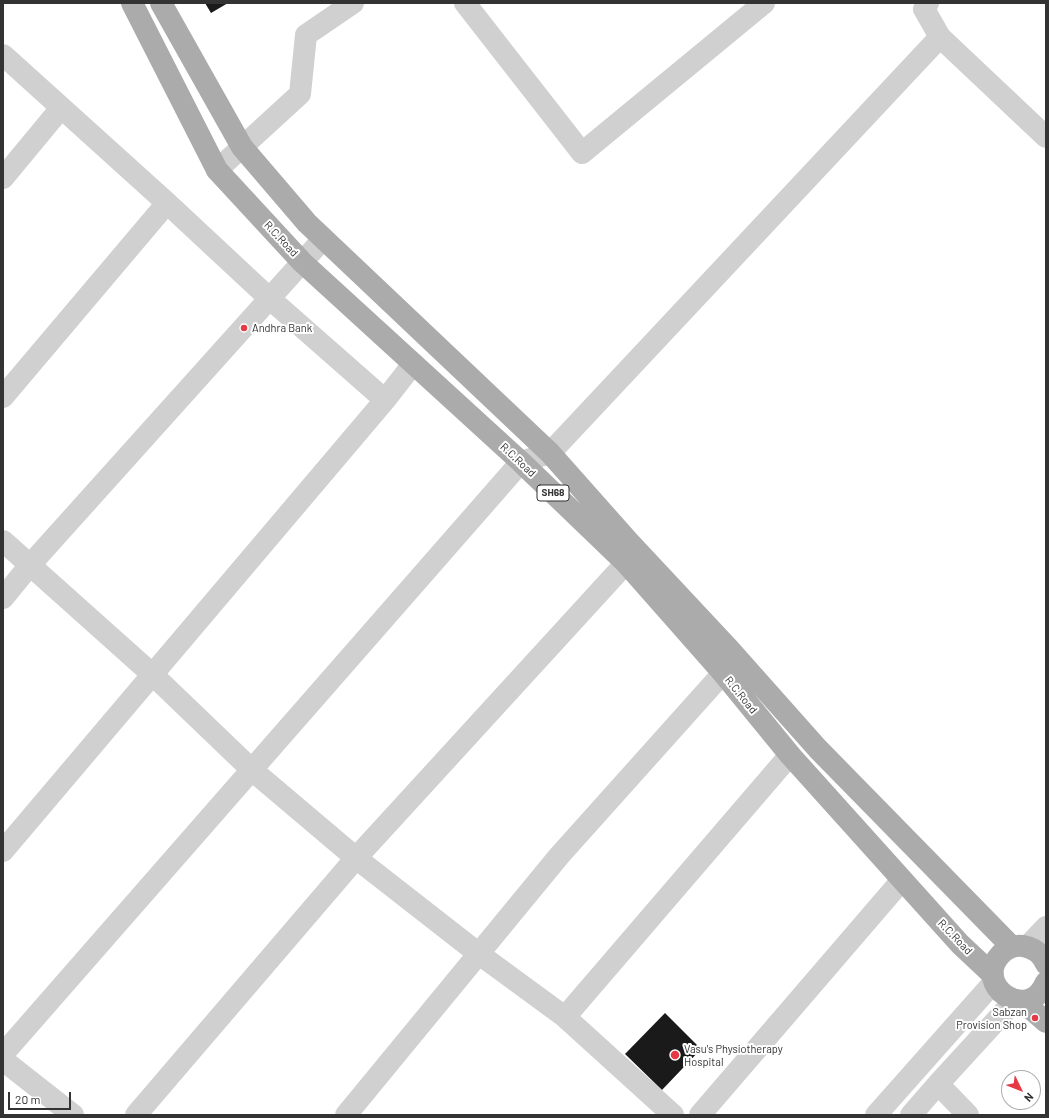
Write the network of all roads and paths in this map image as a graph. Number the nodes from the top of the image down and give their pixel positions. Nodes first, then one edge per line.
1 (132, 3) edge
2 (162, 3) edge
3 (353, 3) edge
4 (465, 3) edge
5 (764, 3) edge
6 (923, 5) edge
7 (940, 37) junction
8 (3, 56) edge
9 (62, 108) junction
10 (1046, 137) edge
11 (242, 147) junction
12 (217, 170) junction
13 (3, 178) edge
14 (167, 203) junction
15 (323, 239) junction
16 (302, 262) junction
17 (269, 298) junction
18 (413, 364) junction
19 (3, 397) edge
20 (385, 400) junction
21 (550, 453) junction
22 (521, 462) junction
23 (3, 541) edge
24 (626, 563) junction
25 (30, 565) junction
26 (3, 598) edge
27 (723, 673) junction
28 (153, 675) junction
29 (790, 755) junction
30 (252, 770) junction
31 (3, 851) edge
32 (356, 858) junction
33 (902, 880) junction
34 (1046, 927) edge
35 (1019, 947) junction
36 (479, 954) junction
37 (1046, 964) edge
38 (994, 979) junction
39 (1046, 982) edge
40 (1019, 1000) junction
41 (565, 1017) junction
42 (1046, 1022) edge
43 (3, 1054) edge
44 (3, 1060) edge
45 (938, 1084) junction
46 (73, 1115) edge
47 (136, 1115) edge
48 (346, 1115) edge
49 (673, 1115) edge
50 (700, 1115) edge
51 (876, 1115) edge
52 (911, 1115) edge
53 (968, 1115) edge

1 - 12 main road, R.C.Road / SH68
2 - 11 main road, R.C.Road / SH68
3 - 11 street
4 - 5 street
6 - 7 street
7 - 10 street
7 - 21 street
8 - 9 street
9 - 13 street
9 - 14 street
11 - 12 street
11 - 15 main road, R.C.Road / SH68
12 - 16 main road, R.C.Road / SH68
14 - 17 street
14 - 19 street
15 - 16 street
15 - 21 main road, R.C.Road / SH68
16 - 17 street
16 - 18 main road, R.C.Road / SH68
17 - 20 street
17 - 25 street
18 - 20 street
18 - 22 main road, R.C.Road / SH68
20 - 28 street
21 - 22 street
21 - 35 main road, R.C.Road / SH68
22 - 24 main road, R.C.Road / SH68
22 - 30 street
23 - 25 street
24 - 27 main road, R.C.Road / SH68
24 - 32 street
25 - 26 street
25 - 28 street
27 - 29 main road, R.C.Road / SH68
27 - 36 street
28 - 30 street
28 - 31 street
29 - 33 main road, R.C.Road / SH68
29 - 41 street
30 - 32 street
30 - 43 street
32 - 36 street
32 - 47 street
33 - 38 main road, R.C.Road / SH68
33 - 50 street
34 - 35 street
35 - 37 main road, SH68
35 - 38 main road
36 - 41 street
36 - 48 street
38 - 40 main road, SH68
38 - 51 street
39 - 40 main road
40 - 42 main road
40 - 45 street
41 - 49 street
44 - 46 street
45 - 52 street
45 - 53 street

